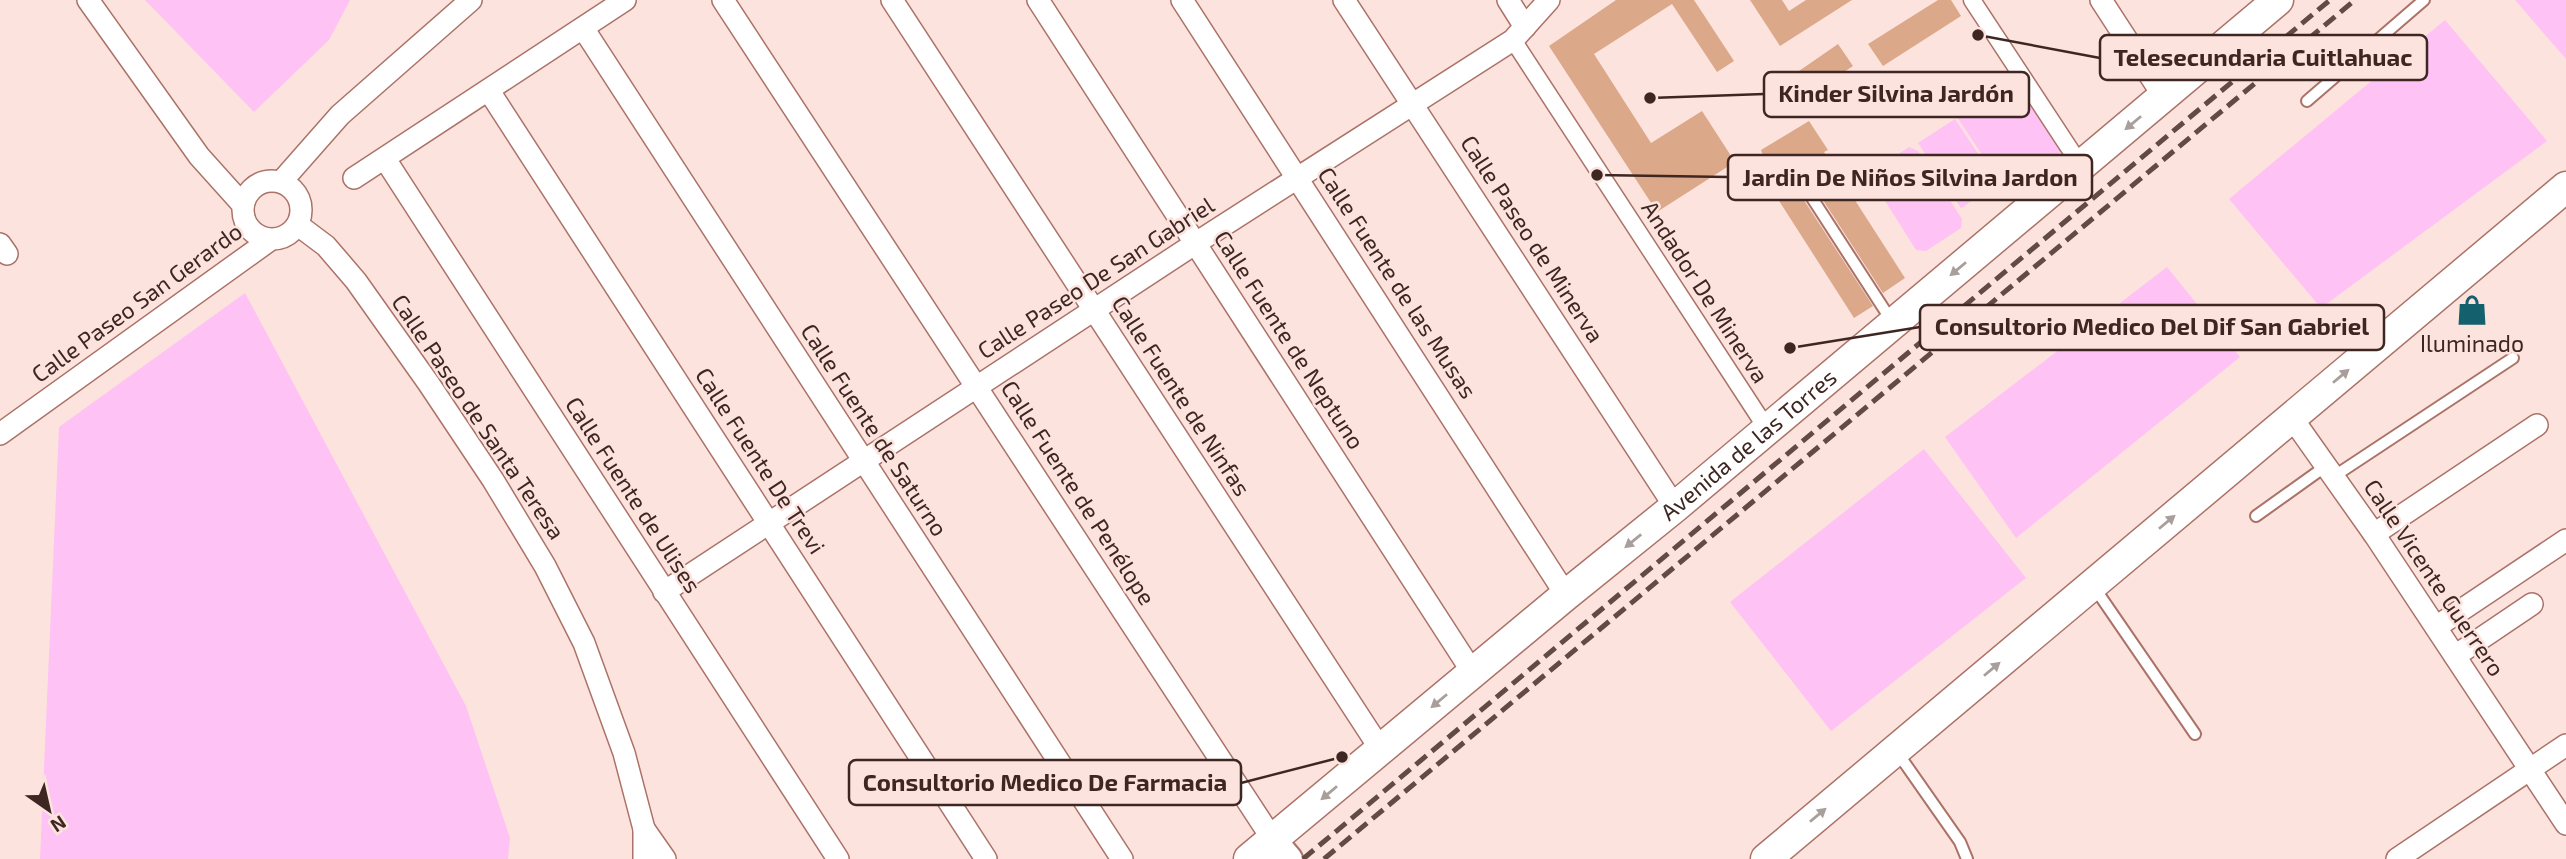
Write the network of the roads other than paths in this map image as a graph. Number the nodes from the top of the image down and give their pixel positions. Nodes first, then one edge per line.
1 (88, 0) edge
2 (471, 0) edge
3 (625, 0) edge
4 (723, 0) edge
5 (892, 0) edge
6 (1038, 0) edge
7 (1182, 0) edge
8 (1344, 0) edge
9 (1508, 0) edge
10 (1549, 0) edge
11 (1972, 0) edge
12 (2101, 0) edge
13 (2424, 0) edge
14 (2272, 2) edge
15 (583, 28) junction
16 (1519, 33) junction
17 (489, 90) junction
18 (2164, 97) junction
19 (2307, 101) dead end
20 (1413, 106) junction
21 (385, 159) junction
22 (2081, 166) junction
23 (354, 178) dead end
24 (1298, 179) junction
25 (281, 182) junction
26 (1803, 184) dead end
27 (2566, 187) edge
28 (243, 205) junction
29 (298, 225) junction
30 (270, 240) junction
31 (1196, 243) junction
32 (1094, 310) junction
33 (1893, 324) junction
34 (2513, 358) dead end
35 (977, 388) junction
36 (2292, 418) junction
37 (2537, 425) dead end
38 (1767, 429) junction
39 (0, 434) edge
40 (862, 461) junction
41 (2330, 471) junction
42 (1675, 507) junction
43 (2256, 516) dead end
44 (769, 523) junction
45 (2374, 534) junction
46 (2566, 540) edge
47 (2093, 584) junction
48 (664, 592) junction
49 (1566, 595) junction
50 (2532, 604) dead end
51 (2436, 627) junction
52 (2455, 656) junction
53 (1472, 673) junction
54 (2195, 734) dead end
55 (2566, 745) edge
56 (1381, 750) junction
57 (1896, 750) junction
58 (2529, 769) junction
59 (2566, 824) edge
60 (644, 829) junction
61 (1281, 849) edge
62 (644, 859) edge
63 (665, 859) edge
64 (838, 859) edge
65 (986, 859) edge
66 (1122, 859) edge
67 (1249, 859) edge
68 (1766, 859) edge
69 (1967, 859) edge
70 (2397, 859) edge

1 - 28 street
2 - 25 street
3 - 15 street
4 - 35 street, Calle Fuente de Penélope
5 - 32 street, Calle Fuente de Ninfas
6 - 31 street, Calle Fuente de Neptuno
7 - 24 street, Calle Fuente de las Musas
8 - 20 street, Calle Paseo de Minerva
9 - 16 street
10 - 16 street, Calle Paseo De San Gabriel
11 - 22 street
12 - 18 street
13 - 19 lane
14 - 18 main road, Avenida de las Torres
15 - 17 street
15 - 40 street, Calle Fuente de Saturno
16 - 20 street, Calle Paseo De San Gabriel
16 - 38 street, Andador De Minerva
17 - 21 street
17 - 44 street, Calle Fuente De Trevi
18 -> 22 main road, Avenida de las Torres
20 - 24 street, Calle Paseo De San Gabriel
20 - 42 street, Calle Paseo de Minerva
21 - 23 street
21 - 48 street, Calle Fuente de Ulises
22 -> 33 main road, Avenida de las Torres
24 - 31 street, Calle Paseo De San Gabriel
24 - 49 street, Calle Fuente de las Musas
25 - 28 street
25 - 29 street
26 - 33 lane
36 -> 27 main road
28 - 30 street
29 - 30 street
29 - 60 street, Calle Paseo de Santa Teresa
30 - 39 street, Calle Paseo San Gerardo
31 - 32 street, Calle Paseo De San Gabriel
31 - 53 street, Calle Fuente de Neptuno
32 - 35 street, Calle Paseo De San Gabriel
32 - 56 street, Calle Fuente de Ninfas
33 - 38 main road, Avenida de las Torres
34 - 41 lane
35 - 40 street, Calle Paseo De San Gabriel
35 - 61 street, Calle Fuente de Penélope
36 - 41 street, Calle Vicente Guerrero
47 -> 36 main road
37 - 45 street
38 - 42 main road, Avenida de las Torres
40 - 44 street, Calle Paseo De San Gabriel
40 - 66 street, Calle Fuente de Saturno
41 - 43 lane
41 - 45 street, Calle Vicente Guerrero
42 -> 49 main road, Avenida de las Torres
44 - 48 street, Calle Paseo De San Gabriel
44 - 65 street, Calle Fuente De Trevi
45 - 51 street, Calle Vicente Guerrero
46 - 51 street
47 - 54 lane
57 -> 47 main road
48 - 64 street, Calle Fuente de Ulises
49 - 53 main road, Avenida de las Torres
50 - 52 street
51 - 52 street, Calle Vicente Guerrero
52 - 58 street, Calle Vicente Guerrero
53 -> 56 main road, Avenida de las Torres
55 - 58 street
56 -> 61 main road, Avenida de las Torres
68 -> 57 main road
57 - 69 lane
58 - 59 street, Calle Vicente Guerrero
58 - 70 street
60 - 62 street, Calle Paseo de Santa Teresa
60 - 63 street
61 - 67 main road, Avenida de las Torres

